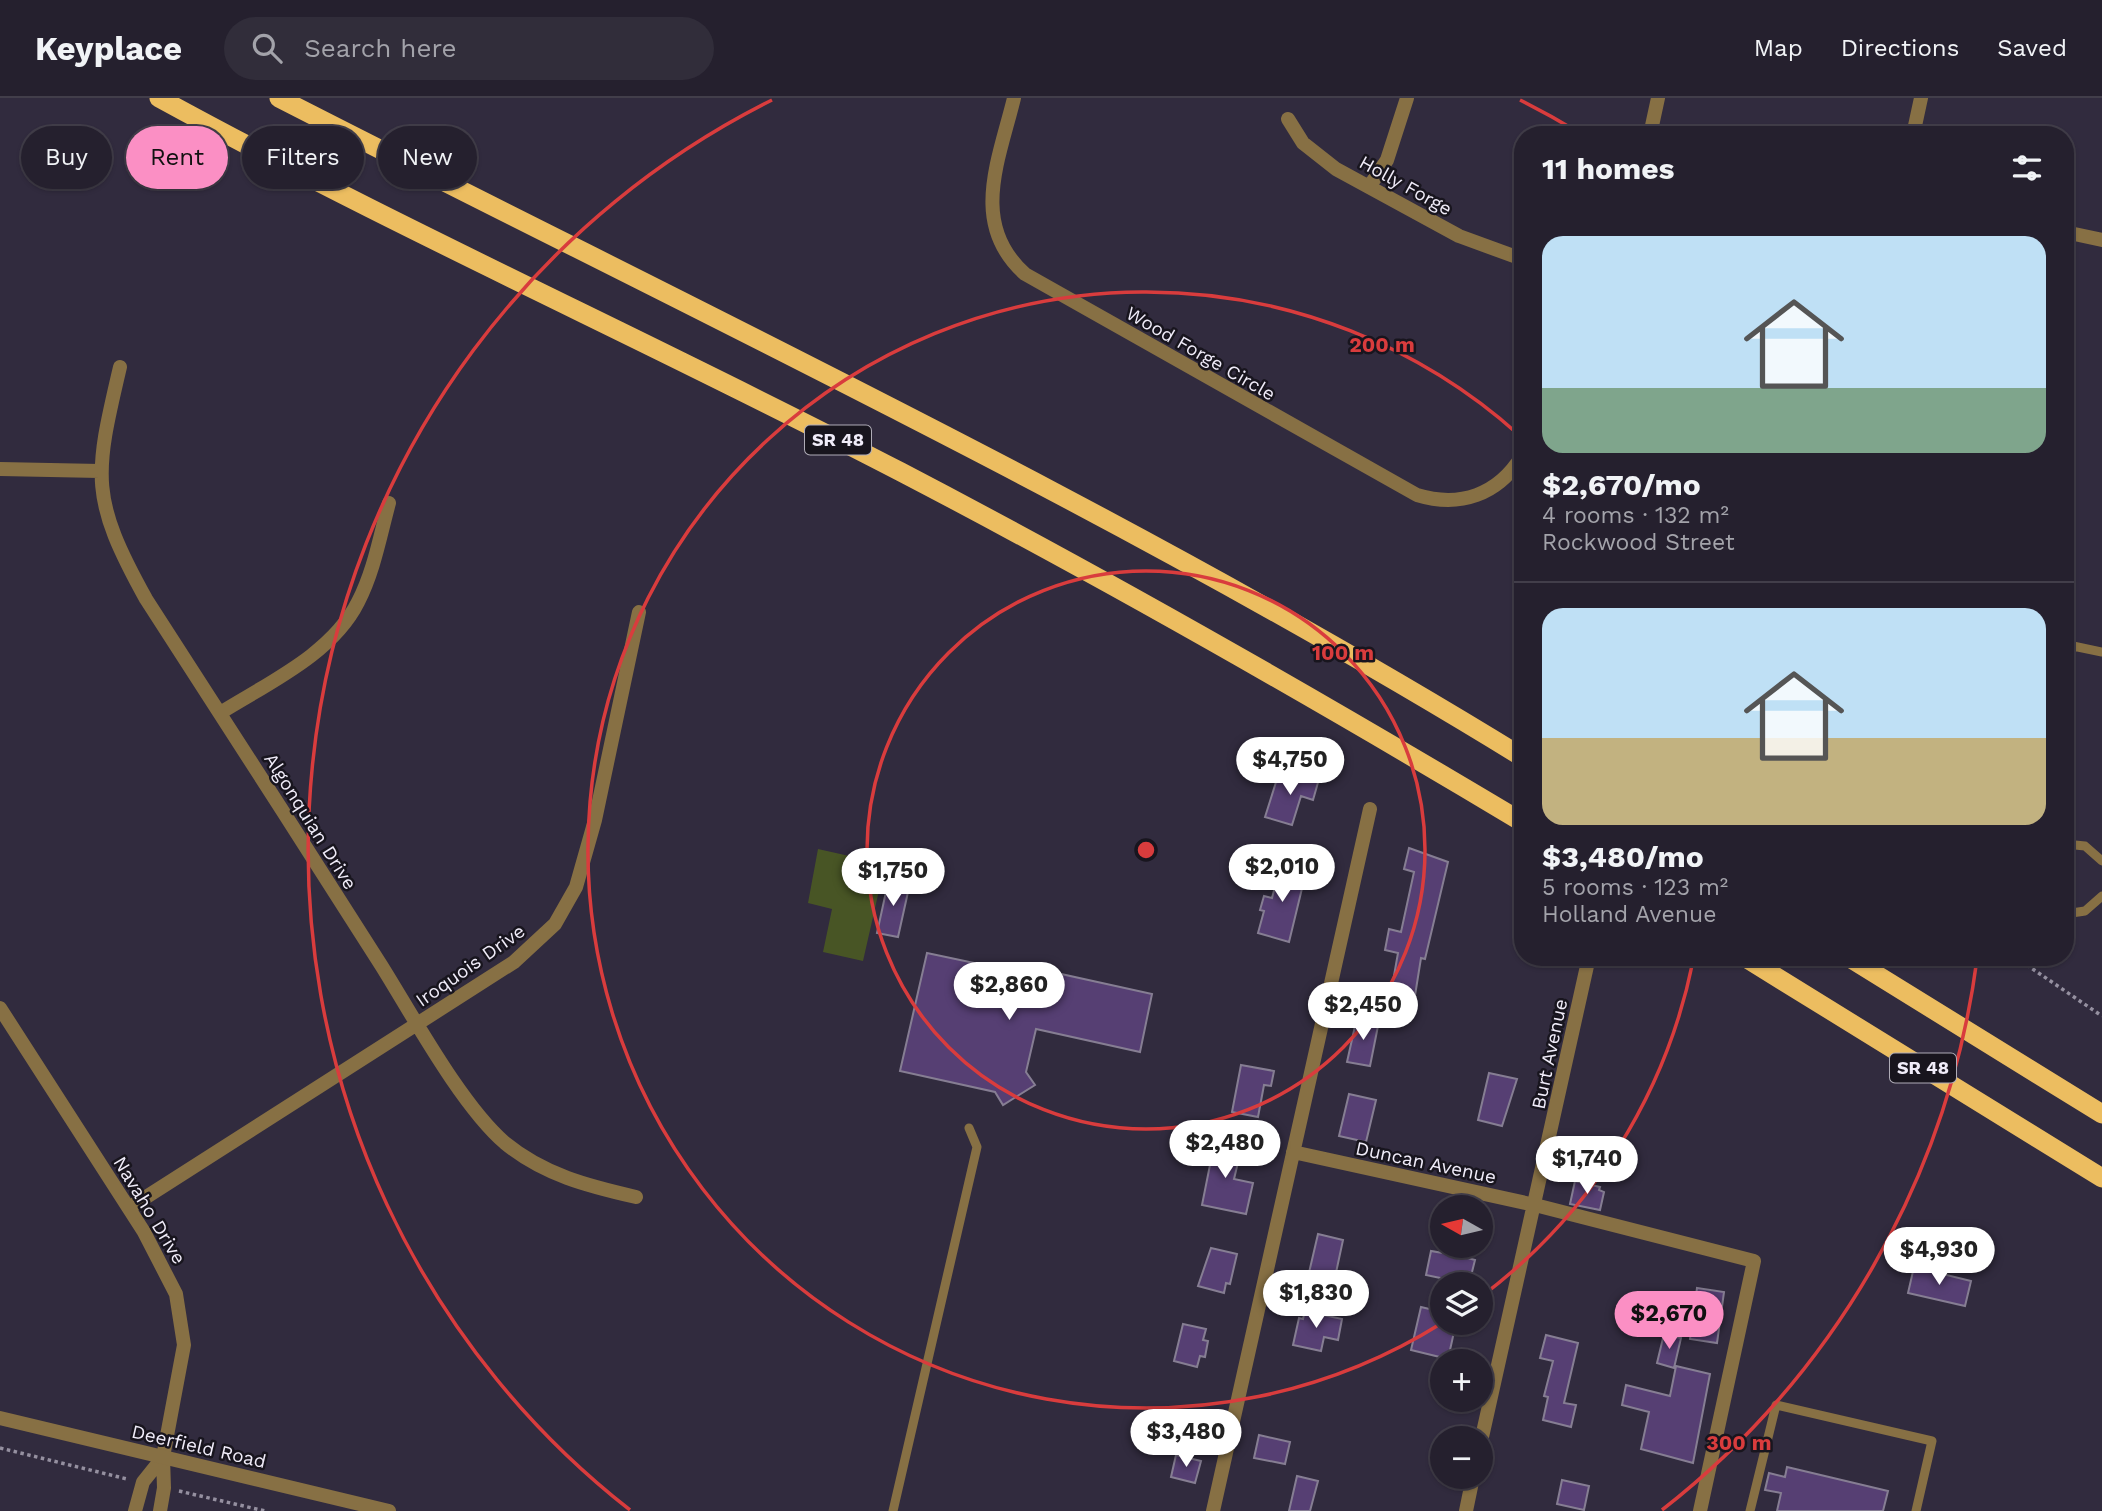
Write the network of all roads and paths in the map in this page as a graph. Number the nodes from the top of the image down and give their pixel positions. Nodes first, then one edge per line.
1 (159, 98) edge
2 (279, 98) edge
3 (1014, 98) edge
4 (1407, 98) edge
5 (1658, 98) edge
6 (1922, 98) edge
7 (1288, 120) dead end
8 (1652, 126) edge
9 (1915, 126) edge
10 (1369, 187) junction
11 (2074, 234) edge
12 (2102, 240) edge
13 (1514, 255) edge
14 (120, 367) dead end
15 (1514, 466) edge
16 (0, 469) edge
17 (100, 471) junction
18 (389, 503) dead end
19 (639, 612) dead end
20 (2074, 646) edge
21 (2102, 652) edge
22 (220, 713) junction
23 (1514, 752) edge
24 (1370, 808) dead end
25 (1514, 817) edge
26 (2074, 845) edge
27 (2102, 861) edge
28 (2102, 896) edge
29 (2074, 913) edge
30 (1588, 966) edge
31 (1759, 966) edge
32 (1863, 966) edge
33 (2028, 966) edge
34 (0, 1008) edge
35 (2102, 1016) edge
36 (418, 1024) junction
37 (2102, 1114) edge
38 (969, 1128) dead end
39 (1293, 1152) junction
40 (2102, 1178) edge
41 (636, 1197) dead end
42 (1535, 1205) junction
43 (129, 1208) junction
44 (0, 1418) edge
45 (1485, 1426) edge
46 (163, 1457) junction
47 (1471, 1489) edge
48 (135, 1511) edge
49 (160, 1511) edge
50 (389, 1511) edge
51 (893, 1511) edge
52 (1213, 1511) edge
53 (1466, 1511) edge
54 (1700, 1511) edge
55 (1750, 1511) edge
56 (1916, 1511) edge

1 - 25 highway, SR 48
2 - 23 highway, SR 48
3 - 15 street, Wood Forge Circle
4 - 10 street
5 - 8 street
6 - 9 street
7 - 10 street, Holly Forge
10 - 13 street, Holly Forge
11 - 12 street
14 - 17 street, Algonquian Drive
16 - 17 street
17 - 22 street, Algonquian Drive
18 - 22 street
19 - 36 street, Iroquois Drive
20 - 21 lane
22 - 36 street, Algonquian Drive
24 - 39 street
26 - 27 lane
28 - 29 lane
30 - 42 street, Burt Avenue
31 - 40 highway, SR 48
32 - 37 highway, SR 48
33 - 35 path
34 - 43 street, Navaho Drive
36 - 41 street, Algonquian Drive
36 - 43 street, Iroquois Drive
38 - 51 lane
39 - 42 street, Duncan Avenue
39 - 52 street
42 - 45 street, Burt Avenue
42 - 54 street, Duncan Avenue
43 - 46 street, Navaho Drive
44 - 46 street, Deerfield Road
46 - 48 street
46 - 49 street
46 - 50 street, Deerfield Road
47 - 53 street
55 - 56 lane

